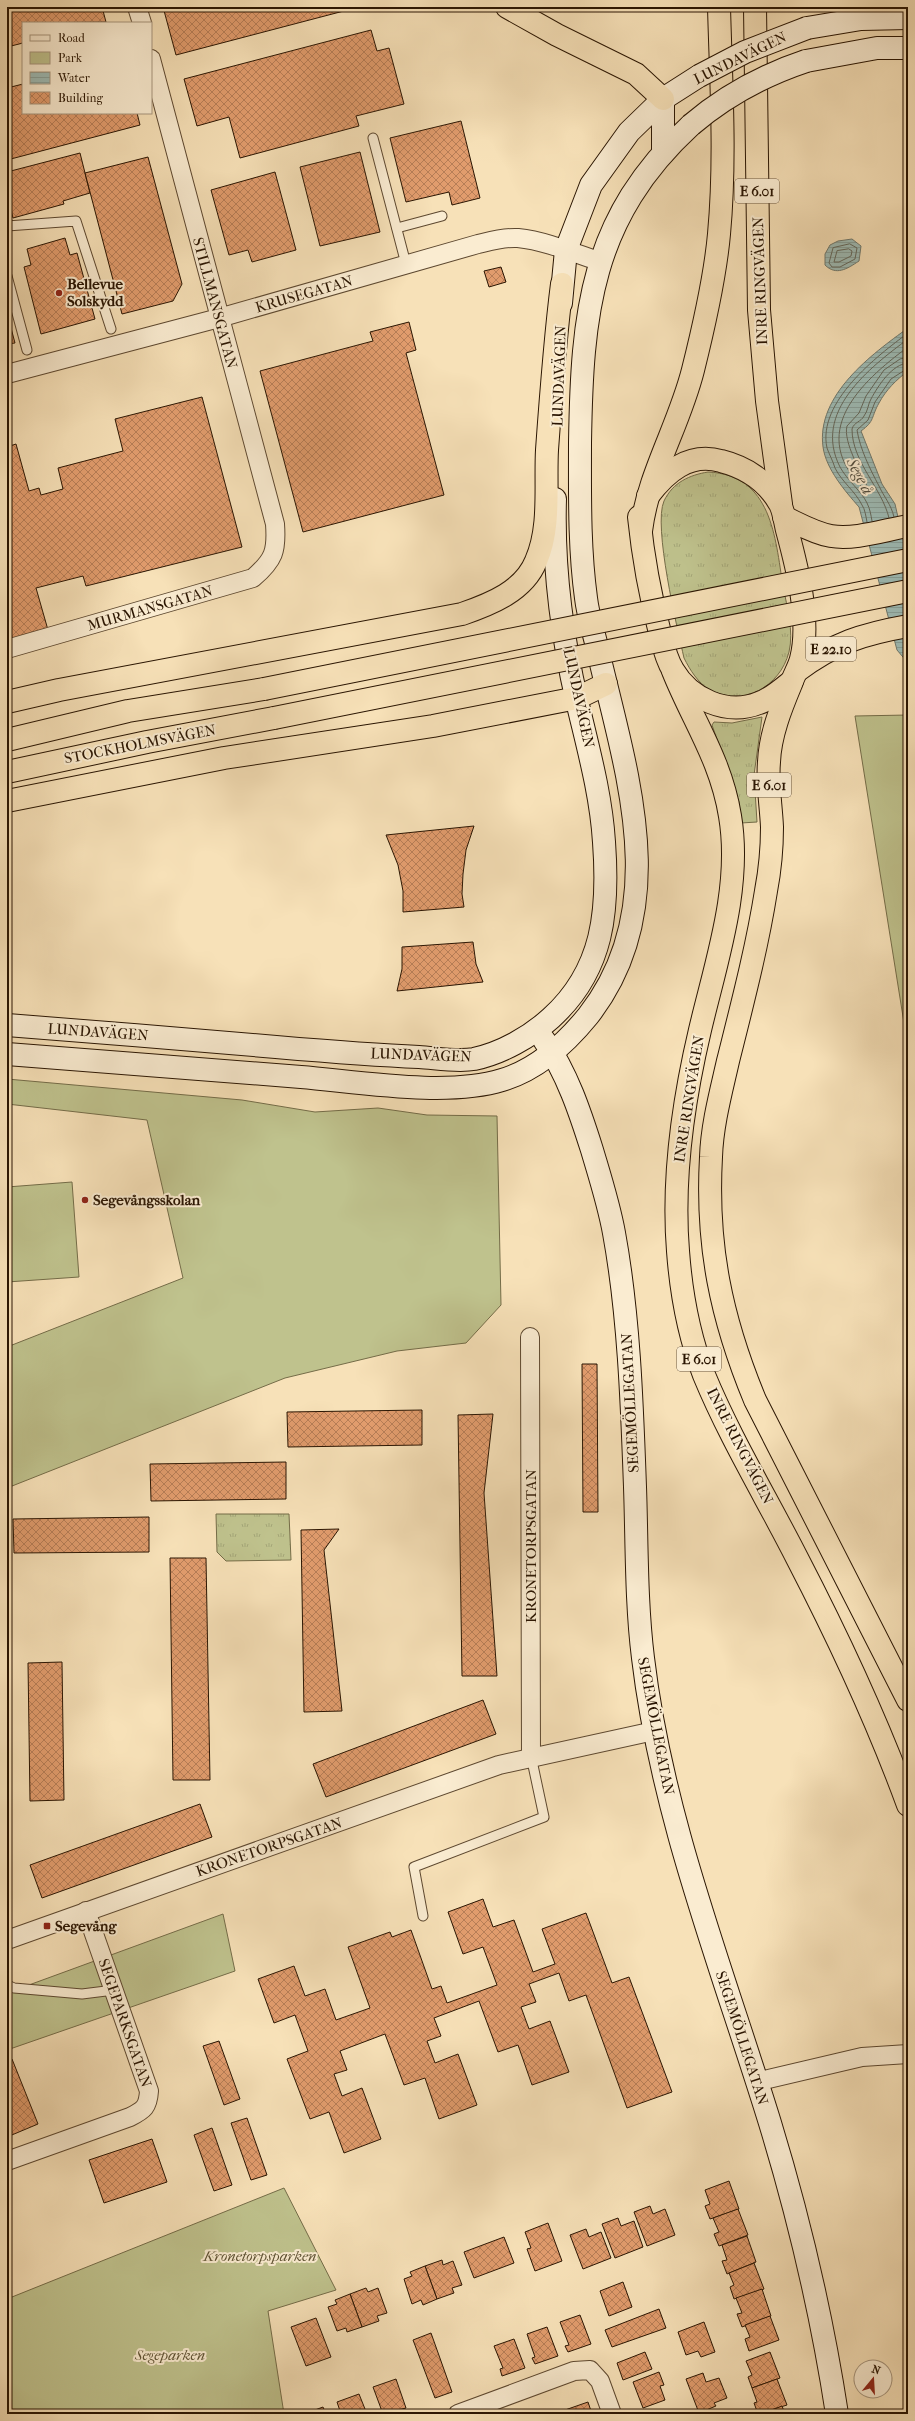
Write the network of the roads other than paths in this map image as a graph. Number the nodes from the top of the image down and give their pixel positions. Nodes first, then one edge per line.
1 (137, 7) edge
2 (507, 7) edge
3 (719, 7) edge
4 (755, 7) edge
5 (908, 18) edge
6 (142, 22) edge
7 (908, 48) edge
8 (152, 63) edge
9 (663, 100) junction
10 (373, 138) dead end
11 (663, 153) junction
12 (442, 216) dead end
13 (7, 226) edge
14 (397, 228) junction
15 (566, 250) junction
16 (601, 262) junction
17 (406, 264) junction
18 (7, 276) edge
19 (562, 284) junction
20 (219, 318) junction
21 (705, 319) junction
22 (111, 329) dead end
23 (27, 350) dead end
24 (7, 374) edge
25 (648, 496) junction
26 (783, 511) junction
27 (908, 526) edge
28 (640, 531) junction
29 (277, 546) joint
30 (908, 560) edge
31 (908, 591) edge
32 (908, 626) edge
33 (7, 649) edge
34 (673, 671) junction
35 (794, 676) junction
36 (606, 684) junction
37 (577, 698) junction
38 (7, 702) edge
39 (7, 740) edge
40 (7, 772) edge
41 (7, 802) edge
42 (7, 1025) edge
43 (538, 1031) junction
44 (552, 1052) junction
45 (7, 1054) edge
46 (530, 1337) dead end
47 (908, 1700) edge
48 (654, 1731) junction
49 (531, 1756) junction
50 (908, 1805) edge
51 (86, 1911) junction
52 (423, 1916) dead end
53 (7, 1940) edge
54 (7, 1985) edge
55 (114, 1990) junction
56 (908, 2054) edge
57 (756, 2082) junction
58 (7, 2161) edge
59 (458, 2414) edge
60 (612, 2414) edge
61 (837, 2414) edge

1 - 6 street
2 - 9 highway
3 - 21 highway, E 6.01
4 - 26 highway, INRE RINGVÄGEN / E 6.01
5 - 9 main road, LUNDAVÄGEN, bridge
7 - 11 main road, LUNDAVÄGEN, bridge
8 - 20 street, STILLMANSGATAN
9 - 11 main road
9 - 15 main road, LUNDAVÄGEN
10 - 14 lane
11 - 16 main road, LUNDAVÄGEN
12 - 14 lane
13 - 22 lane
14 - 17 lane
15 - 16 street, KRUSEGATAN
15 - 17 street, KRUSEGATAN
15 - 19 main road, LUNDAVÄGEN
16 - 36 main road, LUNDAVÄGEN
17 - 20 street, KRUSEGATAN
18 - 23 lane
19 - 37 main road, LUNDAVÄGEN
19 - 38 highway
20 - 24 street, KRUSEGATAN
20 - 29 street, STILLMANSGATAN
21 - 25 highway
21 - 28 highway, E 6.01
25 - 26 highway
25 - 28 highway
26 - 27 highway
26 - 35 highway, INRE RINGVÄGEN
28 - 34 highway, INRE RINGVÄGEN
29 - 33 street, MURMANSGATAN
30 - 39 highway, bridge
31 - 40 highway, STOCKHOLMSVÄGEN, bridge
32 - 35 highway, E 22.10
34 - 35 highway
34 - 50 highway, INRE RINGVÄGEN / E 6.01
35 - 47 highway, INRE RINGVÄGEN / E 6.01
36 - 37 highway
36 - 44 main road, LUNDAVÄGEN
37 - 41 highway
37 - 43 main road, LUNDAVÄGEN
42 - 43 main road, LUNDAVÄGEN
43 - 44 main road, SEGEMÖLLEGATAN
44 - 45 main road, LUNDAVÄGEN
44 - 48 main road, SEGEMÖLLEGATAN
46 - 49 street, KRONETORPSGATAN
48 - 49 street, KRONETORPSGATAN
48 - 57 main road, SEGEMÖLLEGATAN
49 - 51 street, KRONETORPSGATAN
49 - 52 lane
51 - 53 street, KRONETORPSGATAN
51 - 55 street, SEGEPARKSGATAN
54 - 55 lane
55 - 58 street, SEGEPARKSGATAN
56 - 57 street
57 - 61 main road, SEGEMÖLLEGATAN
59 - 60 street

